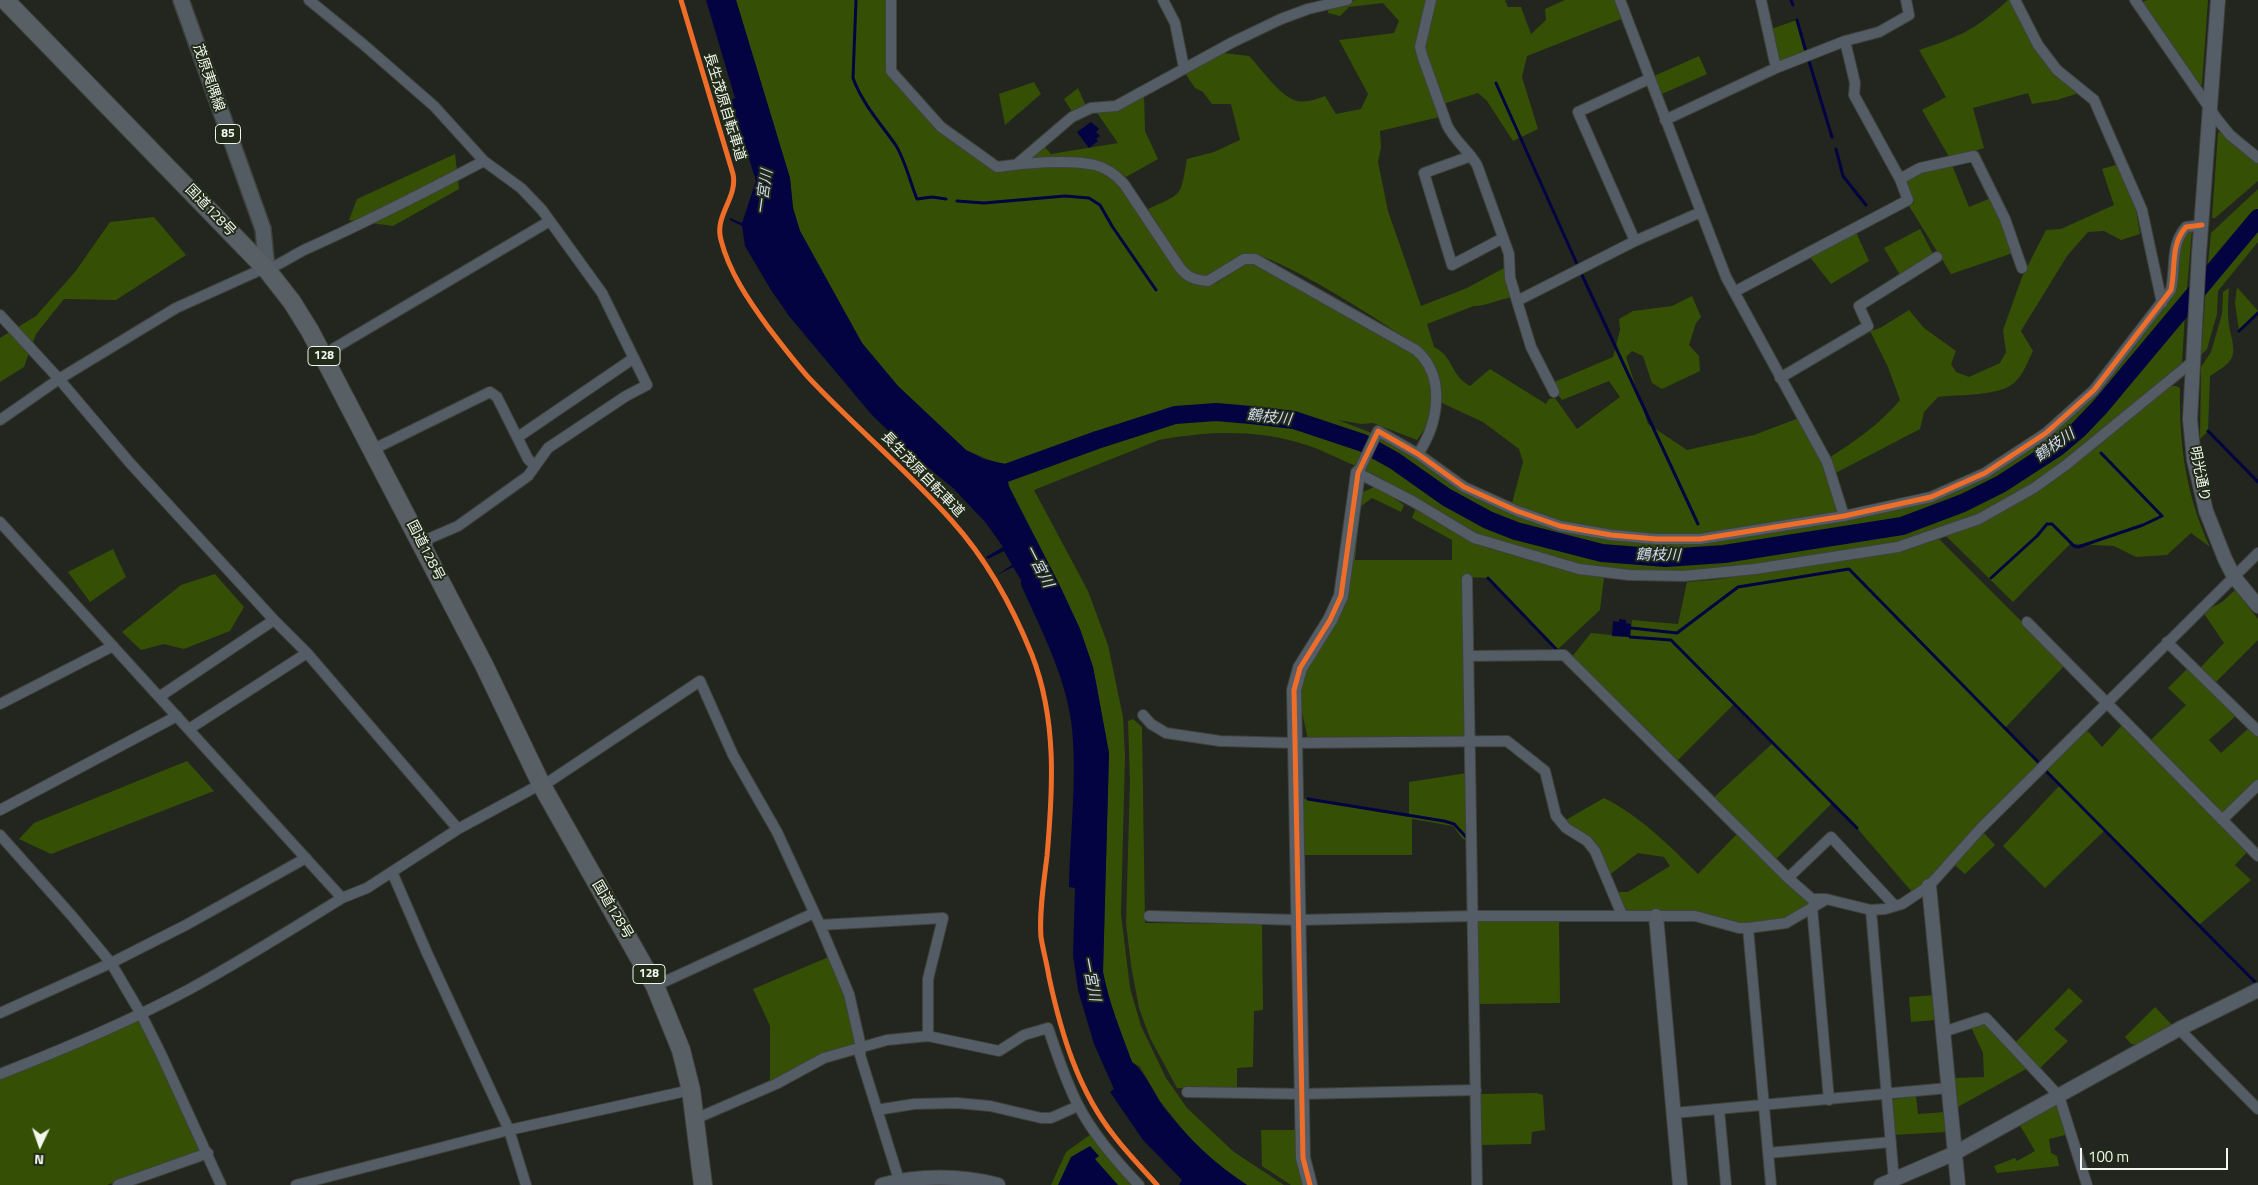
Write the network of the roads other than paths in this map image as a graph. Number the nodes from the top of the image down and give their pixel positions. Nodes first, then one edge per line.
1 (5, 0) edge
2 (181, 0) edge
3 (310, 0) edge
4 (891, 0) edge
5 (1163, 0) edge
6 (1347, 0) edge
7 (1432, 0) edge
8 (1620, 0) edge
9 (1761, 0) edge
10 (1906, 0) edge
11 (2015, 0) edge
12 (2135, 0) edge
13 (2218, 0) edge
14 (1323, 3) edge
15 (1846, 42) junction
16 (1184, 68) junction
17 (1776, 68) junction
18 (1649, 79) junction
19 (2210, 108) junction
20 (1665, 120) junction
21 (1471, 156) junction
22 (2258, 158) edge
23 (484, 161) junction
24 (1017, 164) junction
25 (1900, 178) junction
26 (1701, 212) junction
27 (548, 222) junction
28 (2202, 225) junction
29 (1503, 238) junction
30 (1634, 241) junction
31 (1937, 257) dead end
32 (2022, 268) dead end
33 (267, 270) junction
34 (1734, 292) junction
35 (1517, 301) junction
36 (2162, 303) junction
37 (0, 315) edge
38 (324, 356) junction
39 (634, 358) junction
40 (2192, 362) junction
41 (1780, 378) junction
42 (59, 379) junction
43 (1554, 392) dead end
44 (0, 420) edge
45 (518, 437) junction
46 (1418, 454) junction
47 (376, 456) junction
48 (535, 466) junction
49 (1359, 471) junction
50 (1844, 516) junction
51 (0, 522) edge
52 (426, 552) junction
53 (2258, 553) edge
54 (2234, 577) junction
55 (1467, 579) dead end
56 (2258, 606) edge
57 (274, 620) junction
58 (2027, 622) dead end
59 (2167, 642) junction
60 (112, 646) junction
61 (307, 653) junction
62 (1469, 656) junction
63 (159, 697) junction
64 (2107, 703) junction
65 (0, 704) edge
66 (1142, 715) dead end
67 (177, 716) junction
68 (188, 729) junction
69 (2258, 731) edge
70 (1471, 741) junction
71 (1294, 743) junction
72 (542, 784) junction
73 (2258, 785) edge
74 (0, 810) edge
75 (2222, 820) junction
76 (458, 829) junction
77 (0, 835) edge
78 (2258, 856) edge
79 (306, 858) junction
80 (392, 872) junction
81 (1788, 878) junction
82 (1929, 886) junction
83 (342, 898) junction
84 (1826, 899) junction
85 (1895, 906) junction
86 (1812, 907) junction
87 (1871, 910) junction
88 (814, 913) junction
89 (1622, 915) junction
90 (1149, 916) dead end
91 (1473, 916) junction
92 (1656, 916) junction
93 (1299, 920) junction
94 (820, 925) junction
95 (1748, 928) junction
96 (111, 963) junction
97 (655, 986) junction
98 (2258, 990) edge
99 (0, 1012) edge
100 (141, 1014) junction
101 (2179, 1029) junction
102 (1943, 1032) junction
103 (928, 1036) junction
104 (861, 1046) junction
105 (0, 1074) edge
106 (1948, 1088) junction
107 (691, 1090) junction
108 (1476, 1090) junction
109 (1187, 1092) dead end
110 (1302, 1094) junction
111 (1886, 1094) junction
112 (2059, 1096) junction
113 (1829, 1100) junction
114 (1078, 1106) junction
115 (1764, 1106) junction
116 (1718, 1109) junction
117 (2258, 1109) edge
118 (877, 1110) junction
119 (1674, 1113) junction
120 (695, 1119) junction
121 (509, 1130) junction
122 (1890, 1142) junction
123 (208, 1152) junction
124 (1768, 1153) junction
125 (1954, 1153) junction
126 (899, 1180) junction
127 (1887, 1183) edge
128 (991, 1184) edge
129 (118, 1185) edge
130 (221, 1185) edge
131 (296, 1185) edge
132 (526, 1185) edge
133 (703, 1185) edge
134 (882, 1185) edge
135 (1139, 1185) edge
136 (1310, 1185) edge
137 (1477, 1185) edge
138 (1680, 1185) edge
139 (1726, 1185) edge
140 (1771, 1185) edge
141 (1958, 1185) edge
142 (2087, 1185) edge

1 - 33 highway, 国道128号 / 128
2 - 33 main road, 茂原夷隅線 / 85
3 - 23 street
4 - 24 street
5 - 16 street
6 - 14 street
7 - 21 street
8 - 18 street
9 - 17 street
10 - 15 street
11 - 36 street
12 - 19 street
13 - 19 street, 明光通り
14 - 16 street
15 - 17 street
15 - 25 street
16 - 24 street
17 - 20 street
18 - 20 street
18 - 30 street
19 - 22 street
19 - 28 street, 明光通り
20 - 26 street
21 - 29 street
21 - 29 street
23 - 27 street
23 - 33 street
24 - 46 street
25 - 32 street
25 - 34 street
26 - 30 street
26 - 34 street
27 - 38 street
27 - 39 street
28 - 36 street
28 - 40 street, 明光通り
29 - 35 street
30 - 35 street
31 - 41 street
33 - 38 highway, 国道128号 / 128
33 - 42 street
34 - 41 street
35 - 43 street
36 - 50 street
37 - 42 street
38 - 47 highway, 国道128号 / 128
39 - 45 street
39 - 48 street
40 - 49 street
40 - 54 street, 明光通り
41 - 50 street
42 - 44 street
42 - 57 street
45 - 47 street
45 - 48 street
46 - 49 street
46 - 50 street
47 - 52 highway, 国道128号 / 128
48 - 52 street
49 - 71 street
51 - 60 street
52 - 72 highway, 国道128号 / 128
53 - 54 street
54 - 56 street, 明光通り
54 - 59 street
55 - 62 street
57 - 61 street
57 - 63 street
58 - 64 street
59 - 64 street
59 - 69 street
60 - 63 street
60 - 65 street
61 - 68 street
61 - 76 street
62 - 70 street
62 - 81 street
63 - 67 street
64 - 75 street
64 - 82 street
66 - 71 street
67 - 68 street
67 - 74 street
68 - 79 street
70 - 71 street
70 - 89 street
70 - 91 street
71 - 93 street
72 - 76 street
72 - 88 street
72 - 97 highway, 国道128号 / 128
73 - 75 street
75 - 78 street
76 - 80 street
77 - 96 street
79 - 83 street
79 - 96 street
80 - 83 street
80 - 121 street
81 - 84 street
81 - 85 street
82 - 85 street
82 - 102 street
83 - 100 street
84 - 86 street
84 - 87 street
85 - 87 street
86 - 95 street
86 - 113 street
87 - 111 street
88 - 94 street
88 - 97 street
89 - 91 street
89 - 92 street
90 - 93 street
91 - 93 street
91 - 108 street
92 - 95 street
92 - 119 street
93 - 110 street
94 - 103 street
94 - 104 street
95 - 115 street
96 - 99 street
96 - 100 street
97 - 107 highway, 国道128号 / 128
98 - 101 street
100 - 105 street
100 - 123 street
101 - 112 street
101 - 117 street
102 - 106 street
102 - 112 street
103 - 104 street
103 - 114 street
104 - 118 street
104 - 120 street
106 - 111 street
106 - 125 street
107 - 120 highway, 国道128号 / 128
107 - 121 street
108 - 110 street
108 - 137 street
109 - 110 street
110 - 136 street
111 - 113 street
111 - 122 street
112 - 125 street
112 - 142 street
113 - 115 street
114 - 118 street
114 - 135 street
115 - 116 street
115 - 124 street
116 - 119 street
116 - 139 street
118 - 126 street
119 - 138 street
120 - 133 highway, 国道128号 / 128
121 - 131 street
121 - 132 street
122 - 124 street
122 - 127 street
123 - 129 street
123 - 130 street
124 - 140 street
125 - 127 street
125 - 141 street
126 - 128 street
126 - 134 street

